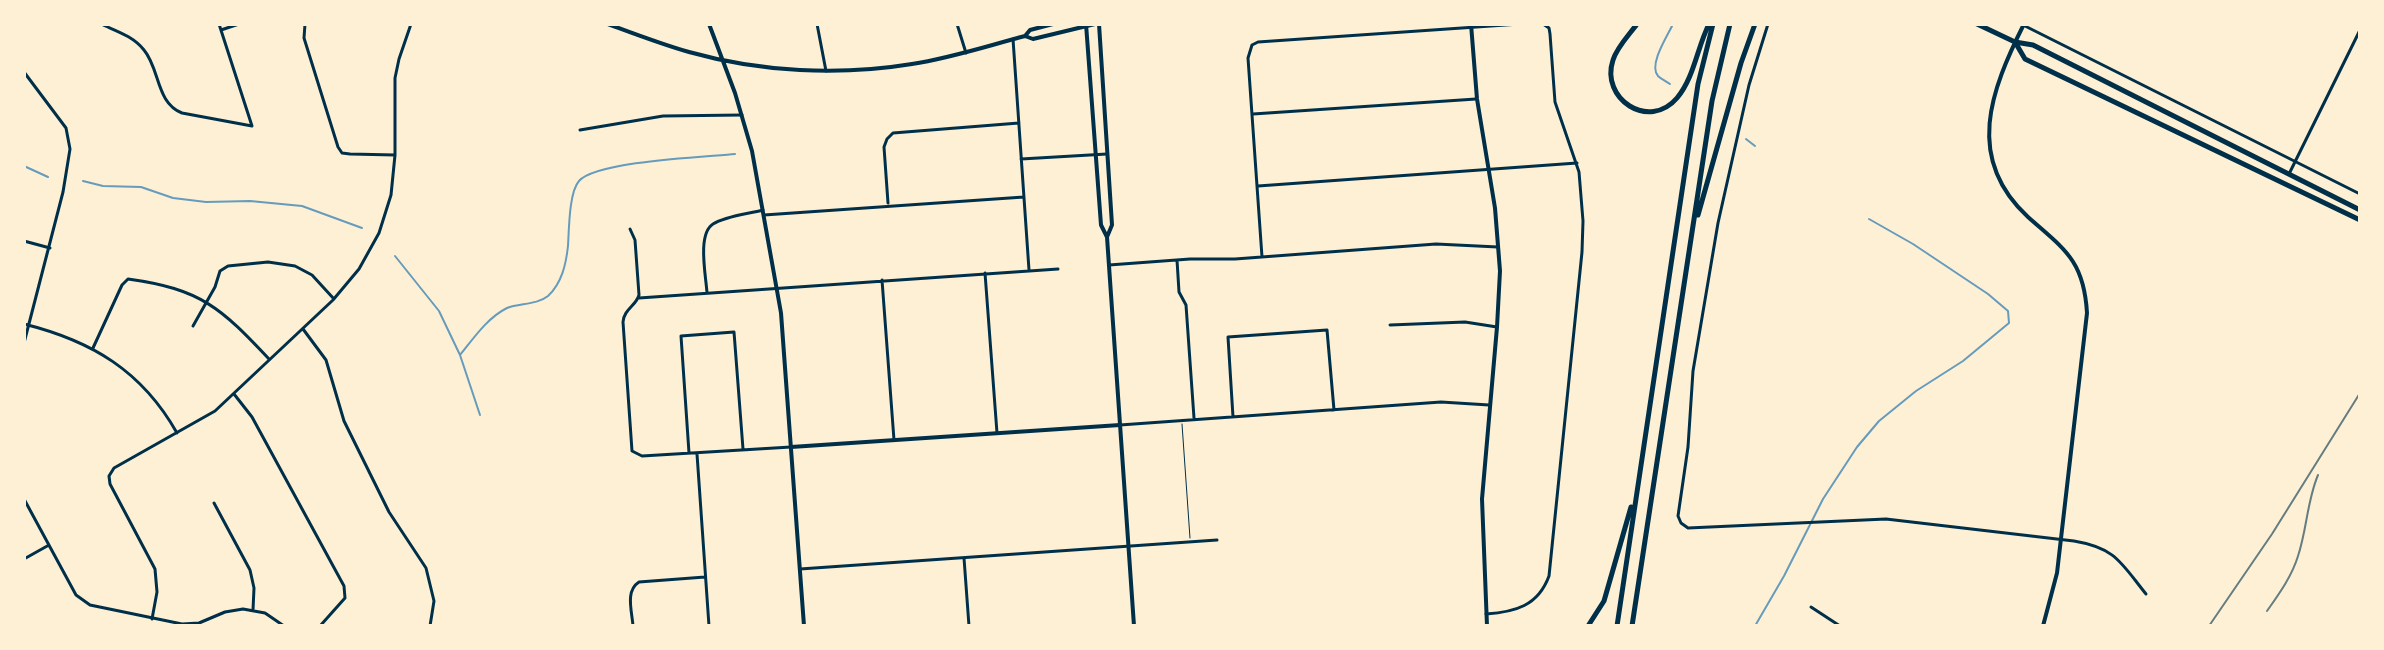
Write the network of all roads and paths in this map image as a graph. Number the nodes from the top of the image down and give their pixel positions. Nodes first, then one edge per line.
1 (101, 24) edge
2 (219, 24) edge
3 (239, 24) edge
4 (305, 24) edge
5 (411, 24) edge
6 (608, 24) edge
7 (709, 24) edge
8 (817, 24) edge
9 (957, 24) edge
10 (1053, 24) edge
11 (1097, 24) edge
12 (1520, 24) edge
13 (1543, 24) edge
14 (1637, 24) edge
15 (1711, 24) edge
16 (1730, 24) edge
17 (1755, 24) edge
18 (1768, 24) edge
19 (1977, 24) edge
20 (2023, 24) edge
21 (1086, 25) edge
22 (1471, 26) edge
23 (221, 30) junction
24 (2360, 30) edge
25 (1025, 36) junction
26 (1013, 39) junction
27 (2015, 42) junction
28 (966, 53) junction
29 (724, 60) junction
30 (826, 71) junction
31 (24, 72) edge
32 (1477, 99) junction
33 (1253, 114) junction
34 (742, 115) junction
35 (1019, 123) junction
36 (580, 130) dead end
37 (1095, 154) junction
38 (1107, 154) junction
39 (395, 155) junction
40 (1021, 159) junction
41 (2294, 162) junction
42 (1577, 163) junction
43 (1490, 170) junction
44 (2289, 174) junction
45 (1258, 186) junction
46 (2360, 194) edge
47 (1024, 197) junction
48 (888, 205) junction
49 (2360, 210) edge
50 (764, 212) junction
51 (2360, 220) edge
52 (1693, 228) junction
53 (630, 229) dead end
54 (1107, 237) junction
55 (24, 241) edge
56 (1498, 247) junction
57 (50, 248) junction
58 (1262, 257) junction
59 (1177, 260) junction
60 (1109, 265) junction
61 (1058, 269) dead end
62 (1029, 270) junction
63 (985, 273) junction
64 (882, 280) junction
65 (777, 287) junction
66 (707, 293) junction
67 (639, 298) junction
68 (334, 299) junction
69 (207, 302) junction
70 (24, 324) edge
71 (30, 325) junction
72 (1390, 325) dead end
73 (193, 326) dead end
74 (1497, 327) junction
75 (303, 329) junction
76 (24, 343) edge
77 (93, 348) junction
78 (269, 359) junction
79 (233, 393) junction
80 (1489, 405) junction
81 (1334, 410) junction
82 (1233, 417) junction
83 (1194, 419) junction
84 (1182, 420) junction
85 (1120, 425) junction
86 (177, 433) junction
87 (997, 433) junction
88 (894, 440) junction
89 (791, 447) junction
90 (743, 450) junction
91 (689, 453) junction
92 (697, 453) junction
93 (1637, 487) junction
94 (24, 499) edge
95 (214, 503) dead end
96 (1217, 540) dead end
97 (2061, 540) junction
98 (1190, 541) junction
99 (49, 545) junction
100 (1128, 546) junction
101 (964, 557) junction
102 (24, 559) edge
103 (800, 569) junction
104 (705, 577) junction
105 (2146, 594) dead end
106 (1811, 607) dead end
107 (253, 610) junction
108 (1486, 614) junction
109 (152, 619) junction
110 (284, 626) edge
111 (320, 626) edge
112 (430, 626) edge
113 (633, 626) edge
114 (709, 626) edge
115 (804, 626) edge
116 (969, 626) edge
117 (1134, 626) edge
118 (1487, 626) edge
119 (1588, 626) edge
120 (1617, 626) edge
121 (1632, 626) edge
122 (1840, 626) edge
123 (2043, 626) edge

1 - 23 street
2 - 23 street
3 - 23 street
4 - 39 street
5 - 39 street
6 - 29 main road
7 - 29 main road
8 - 30 street
9 - 28 street
10 - 25 main road
11 - 21 main road
11 - 38 main road
12 - 22 street
13 - 42 street
14 - 15 highway
15 - 93 highway
16 - 52 highway
17 - 52 highway
18 - 97 street
19 - 27 highway
20 - 27 main road
20 - 41 street
21 - 25 main road
21 - 37 main road
22 - 32 main road
22 - 33 street
24 - 41 street
25 - 26 main road
26 - 28 main road
26 - 35 street
27 - 44 highway
27 - 51 highway
27 - 97 main road
28 - 30 main road
29 - 30 main road
29 - 34 main road
31 - 57 street
32 - 33 street
32 - 43 main road
33 - 45 street
34 - 36 street
34 - 50 main road
35 - 40 street
35 - 48 street
37 - 38 street
37 - 40 street
37 - 54 main road
38 - 54 main road
39 - 68 street
40 - 47 street
41 - 44 street
41 - 46 street
42 - 43 street
42 - 108 street
43 - 45 street
43 - 56 main road
44 - 49 highway
45 - 58 street
47 - 48 street
47 - 62 street
48 - 50 street
50 - 65 main road
50 - 66 street
52 - 121 highway
53 - 67 street
54 - 60 main road
55 - 57 street
56 - 58 street
56 - 74 main road
57 - 71 street
58 - 59 street
59 - 60 street
59 - 83 street
60 - 85 main road
61 - 62 street
62 - 63 street
63 - 64 street
63 - 87 street
64 - 65 street
64 - 88 street
65 - 66 street
65 - 89 main road
66 - 67 street
67 - 91 street
68 - 69 street
68 - 75 street
69 - 73 street
69 - 77 street
69 - 78 street
70 - 71 street
71 - 76 street
71 - 77 street
72 - 74 street
74 - 80 main road
75 - 78 street
75 - 112 street
77 - 86 street
78 - 79 street
79 - 86 street
79 - 111 street
80 - 81 street
80 - 108 main road
81 - 82 street
81 - 82 street
82 - 83 street
83 - 84 street
84 - 85 street
84 - 98 lane
85 - 87 main road
85 - 100 main road
86 - 109 street
87 - 88 main road
88 - 89 main road
89 - 90 street
89 - 103 main road
90 - 91 street
90 - 92 street
91 - 92 street
92 - 104 street
93 - 119 highway
93 - 120 highway
94 - 99 street
95 - 107 street
96 - 98 street
97 - 105 street
97 - 123 main road
98 - 100 street
99 - 102 street
99 - 109 street
100 - 101 street
100 - 117 main road
101 - 103 street
101 - 116 street
103 - 115 main road
104 - 113 street
104 - 114 street
106 - 122 street
107 - 109 street
107 - 110 street
108 - 118 main road

